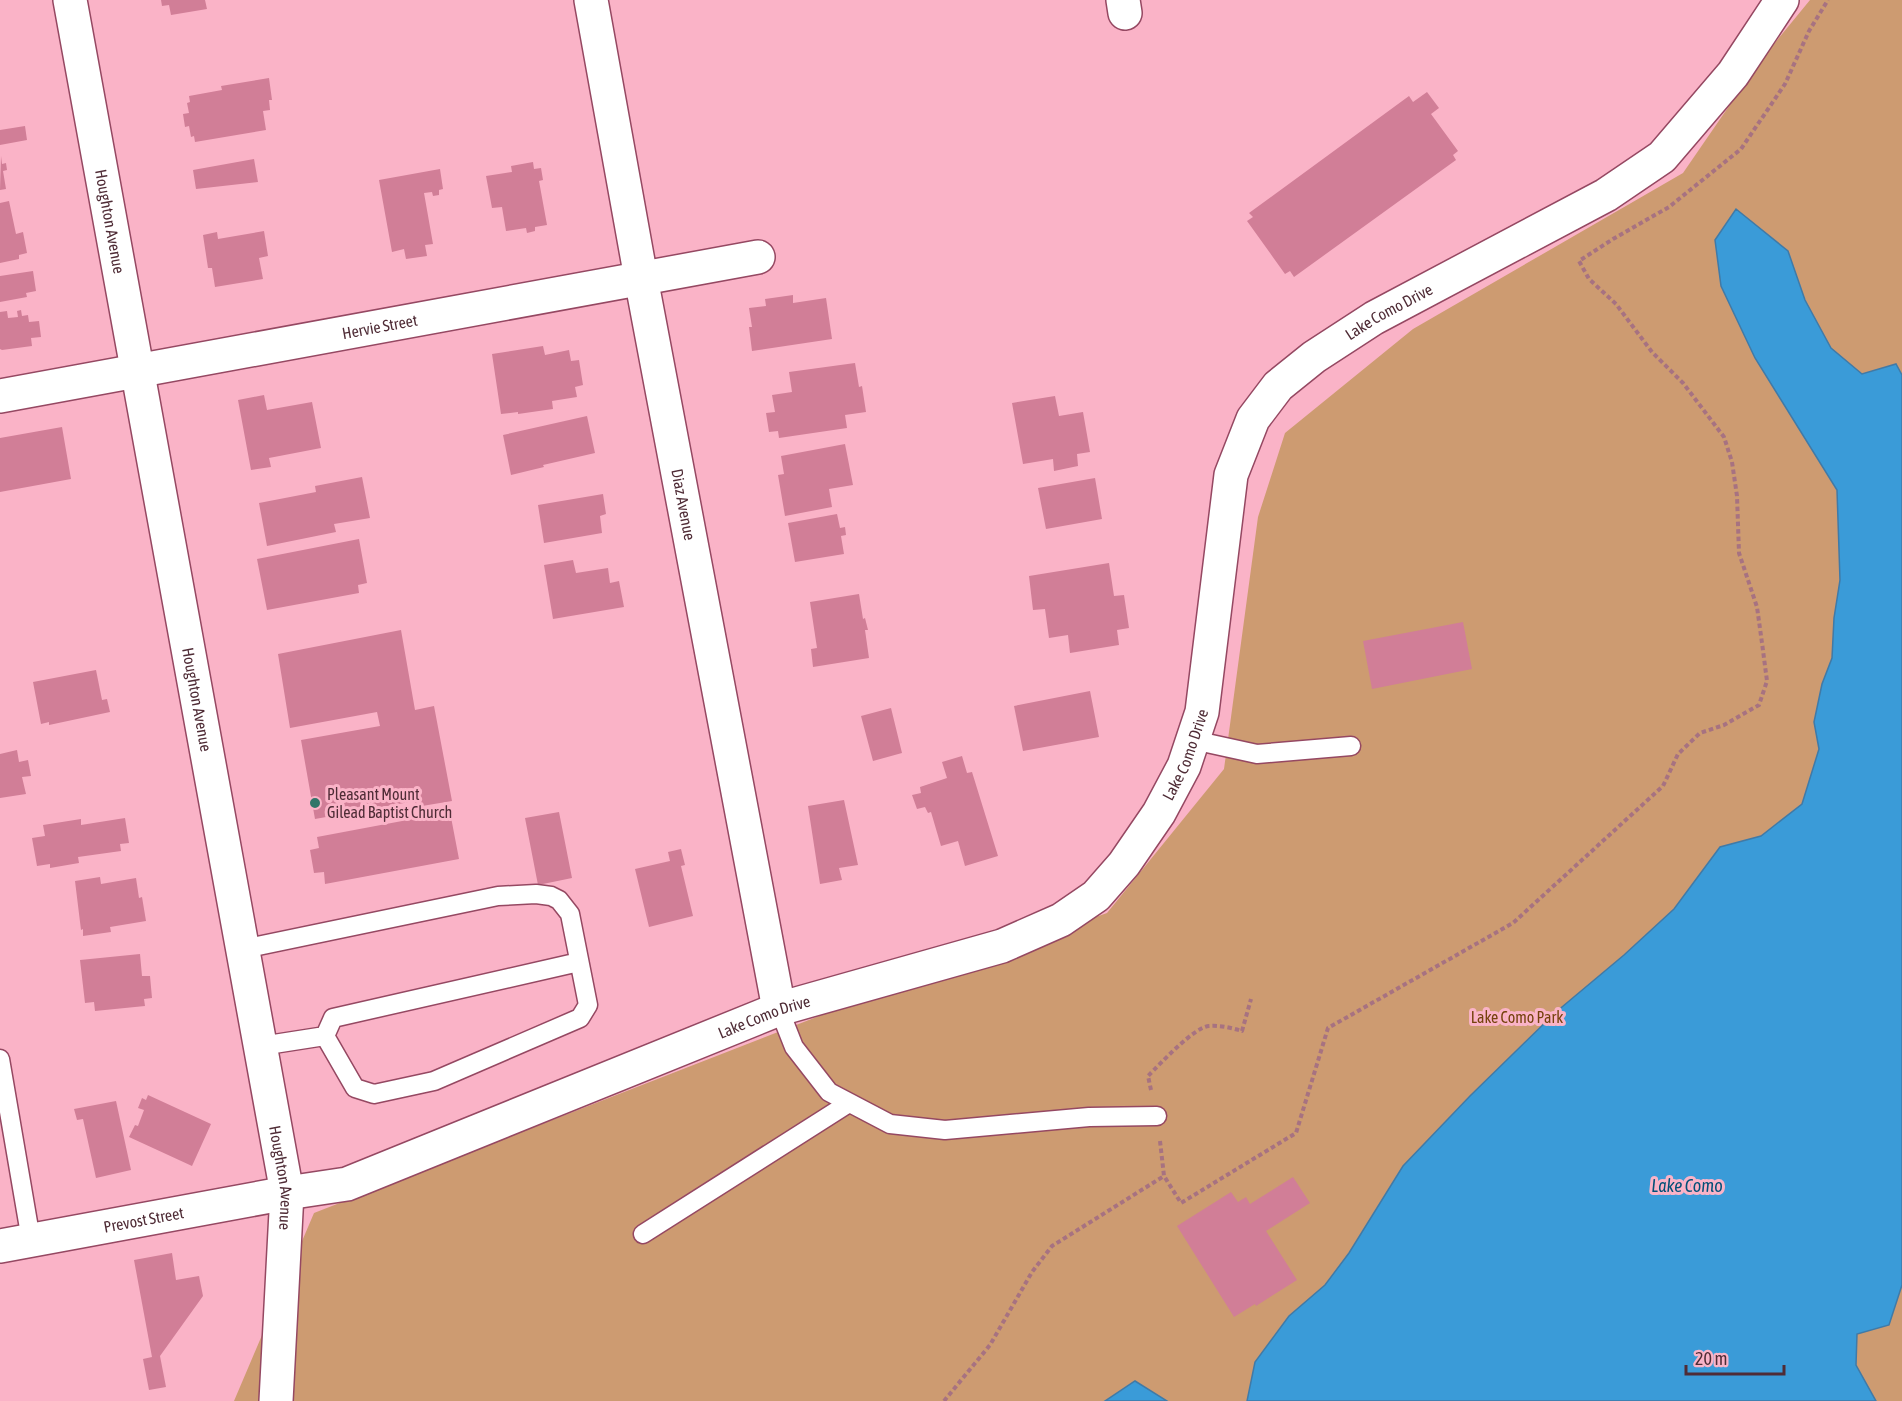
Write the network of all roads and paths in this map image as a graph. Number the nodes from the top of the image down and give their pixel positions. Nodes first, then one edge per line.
1 (70, 0) edge
2 (591, 0) edge
3 (1782, 0) edge
4 (1828, 0) edge
5 (758, 257) dead end
6 (641, 278) junction
7 (138, 371) junction
8 (0, 396) edge
9 (1193, 740) junction
10 (1351, 746) dead end
11 (243, 949) junction
12 (579, 962) junction
13 (1251, 999) dead end
14 (779, 1009) junction
15 (325, 1036) junction
16 (261, 1046) junction
17 (0, 1059) edge
18 (849, 1103) junction
19 (1157, 1116) junction
20 (1164, 1176) junction
21 (287, 1192) junction
22 (643, 1234) dead end
23 (15, 1243) edge
24 (276, 1401) edge
25 (944, 1401) edge

1 - 7 street, Houghton Avenue
2 - 6 street, Diaz Avenue
3 - 9 street, Lake Como Drive
4 - 20 path
5 - 6 street, Hervie Street
6 - 7 street, Hervie Street
6 - 14 street, Diaz Avenue
7 - 8 street, Hervie Street
7 - 11 street, Houghton Avenue
9 - 10 lane
9 - 14 street, Lake Como Drive
11 - 12 lane
11 - 16 street, Houghton Avenue
12 - 15 lane
12 - 15 lane
13 - 19 path
14 - 18 lane
14 - 21 street, Lake Como Drive
15 - 16 lane
16 - 21 street, Houghton Avenue
17 - 23 lane
18 - 19 lane
18 - 22 lane
19 - 20 path
20 - 25 path
21 - 23 street, Prevost Street
21 - 24 street, Houghton Avenue

